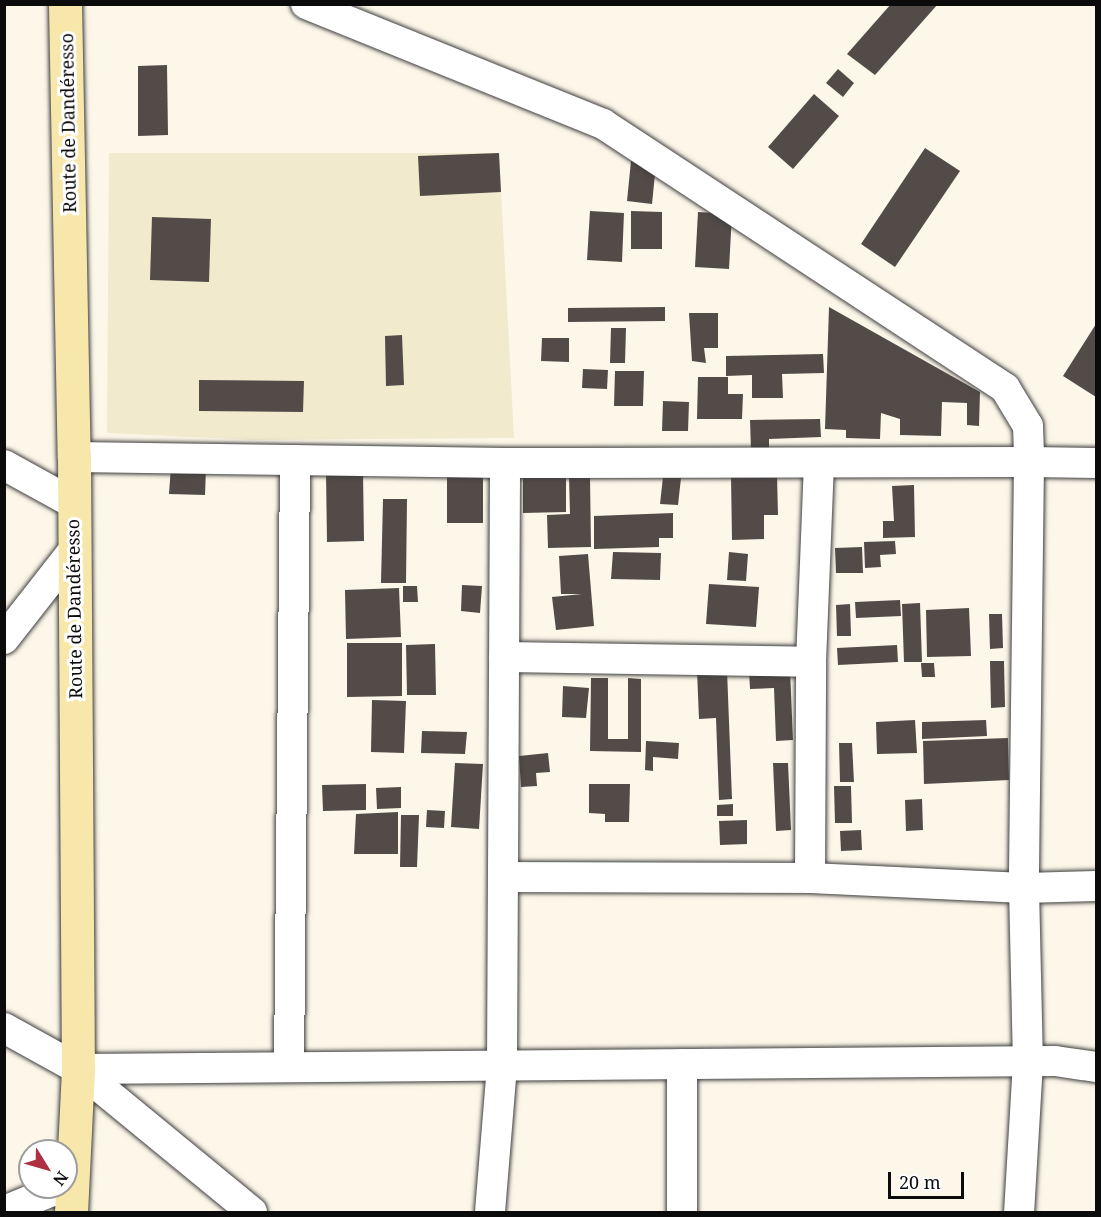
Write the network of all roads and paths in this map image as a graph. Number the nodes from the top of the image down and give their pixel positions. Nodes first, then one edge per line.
1 (65, 4) edge
2 (306, 4) edge
3 (74, 457) junction
4 (294, 460) junction
5 (1029, 462) junction
6 (505, 463) junction
7 (1096, 463) edge
8 (819, 464) junction
9 (4, 465) edge
10 (73, 503) junction
11 (73, 551) junction
12 (4, 639) edge
13 (504, 657) junction
14 (811, 662) junction
15 (503, 877) junction
16 (810, 878) junction
17 (1096, 886) edge
18 (1024, 888) junction
19 (4, 1029) edge
20 (1028, 1062) junction
21 (682, 1064) junction
22 (502, 1066) junction
23 (289, 1067) junction
24 (1096, 1067) edge
25 (78, 1069) junction
26 (72, 1139) edge
27 (44, 1199) edge
28 (4, 1211) edge
29 (252, 1212) edge
30 (490, 1212) edge
31 (682, 1212) edge
32 (1019, 1212) edge

1 - 3 street, Route de Dandéresso
2 - 5 street
3 - 4 street
3 - 10 street, Route de Dandéresso
4 - 6 street
4 - 23 street
5 - 7 street
5 - 8 street
5 - 18 street
6 - 8 street
6 - 13 street
8 - 14 street
9 - 10 street
10 - 11 street, Route de Dandéresso
11 - 12 street
11 - 25 street, Route de Dandéresso
13 - 14 street
13 - 15 street
14 - 16 street
15 - 16 street
15 - 22 street
16 - 18 street
17 - 18 street
18 - 20 street
19 - 25 street
20 - 21 street
20 - 24 street
20 - 32 street
21 - 22 street
21 - 31 street
22 - 23 street
22 - 30 street
23 - 25 street
25 - 26 street, Route de Dandéresso
25 - 29 street
27 - 28 street

